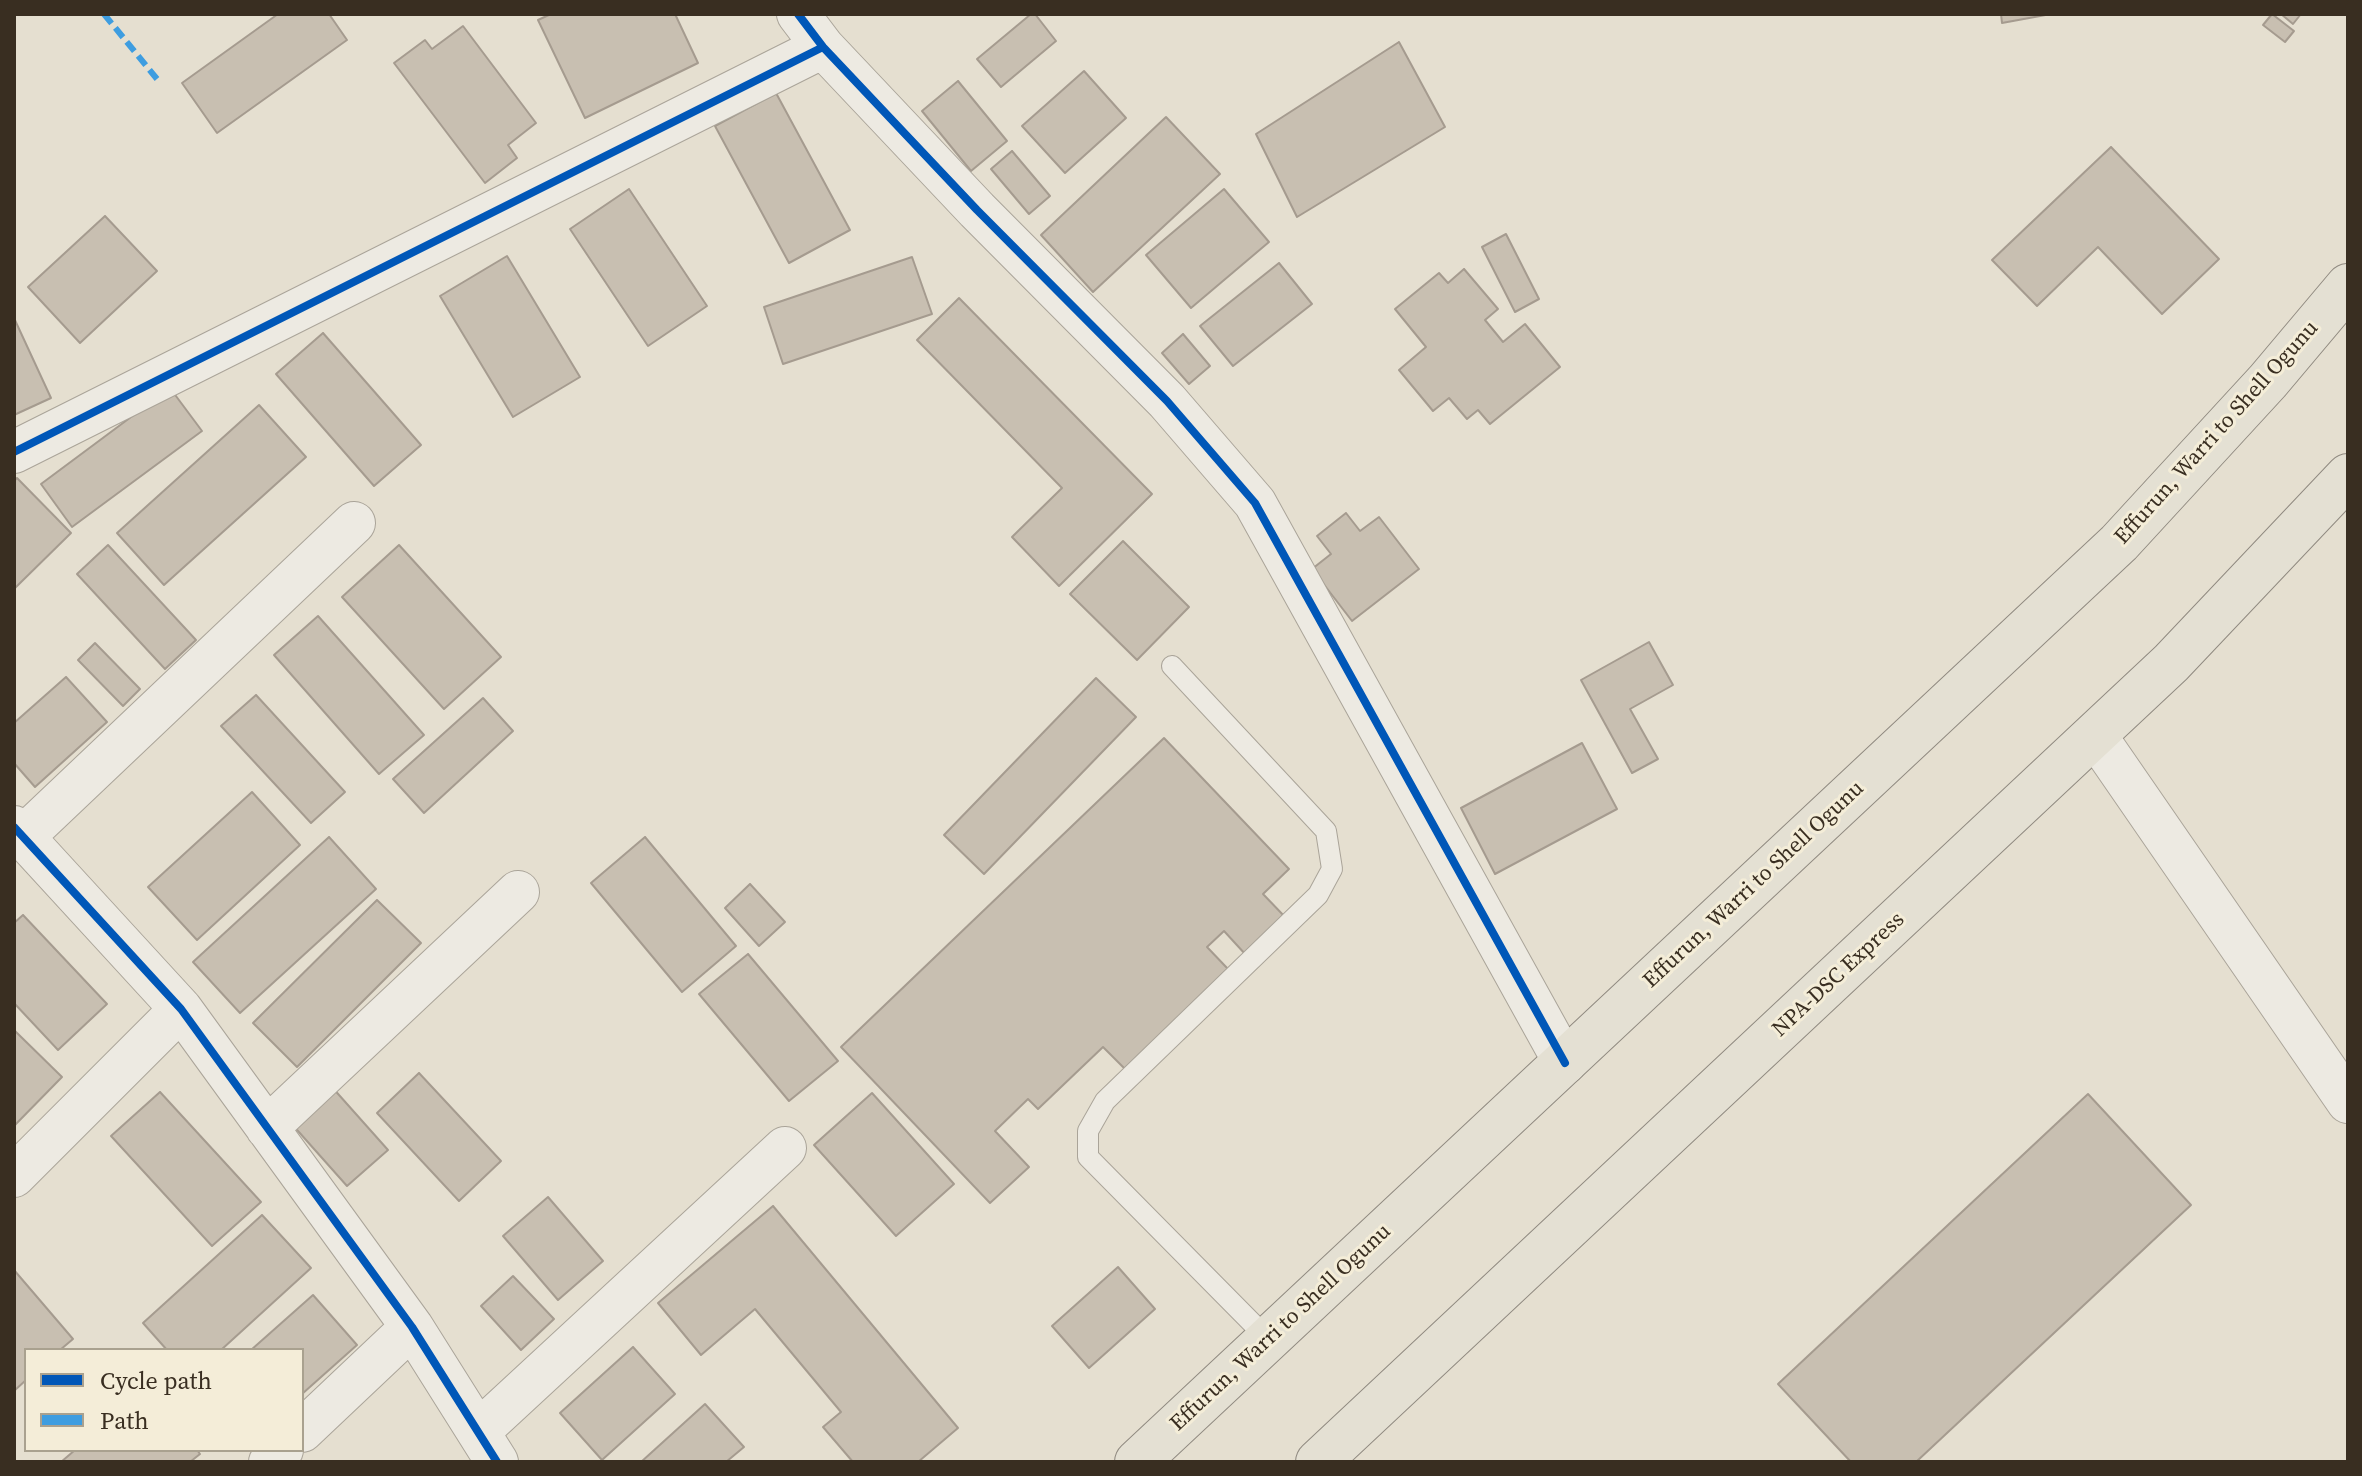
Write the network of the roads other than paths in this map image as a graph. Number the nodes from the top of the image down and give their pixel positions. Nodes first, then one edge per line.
1 (798, 14) edge
2 (823, 47) junction
3 (2348, 286) edge
4 (14, 452) edge
5 (2348, 476) edge
6 (354, 523) dead end
7 (1172, 666) dead end
8 (2095, 735) junction
9 (19, 832) edge
10 (518, 892) dead end
11 (181, 1009) junction
12 (1565, 1063) junction
13 (2348, 1102) edge
14 (267, 1128) junction
15 (785, 1148) dead end
16 (14, 1176) edge
17 (412, 1327) junction
18 (1268, 1339) junction
19 (304, 1429) edge
20 (488, 1446) edge
21 (1137, 1462) edge
22 (1318, 1462) edge

1 - 2 street
2 - 4 street
2 - 12 street
3 - 12 main road, Effurun, Warri to Shell Ogunu
5 - 8 main road, NPA-DSC Express
6 - 9 street
7 - 18 lane
8 - 13 street
8 - 22 main road, NPA-DSC Express
9 - 11 street
10 - 14 street
11 - 14 street
11 - 16 street
12 - 18 main road, Effurun, Warri to Shell Ogunu
14 - 17 street
15 - 20 street
17 - 19 street
17 - 20 street
18 - 21 main road, Effurun, Warri to Shell Ogunu

